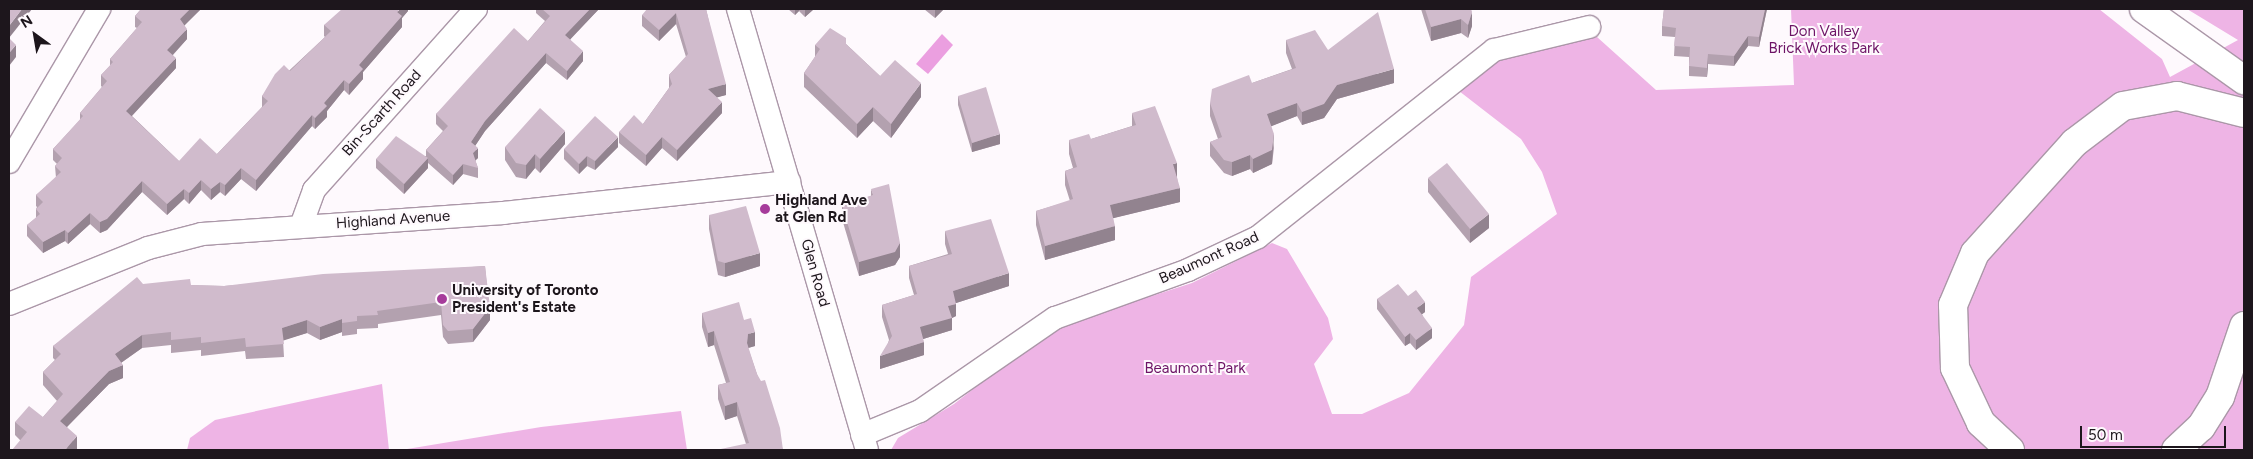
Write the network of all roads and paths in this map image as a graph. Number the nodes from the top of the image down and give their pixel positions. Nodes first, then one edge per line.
1 (99, 9) edge
2 (476, 9) edge
3 (738, 9) edge
4 (2144, 9) edge
5 (1589, 27) dead end
6 (2244, 80) edge
7 (2244, 113) edge
8 (9, 162) edge
9 (789, 182) junction
10 (301, 226) junction
11 (9, 304) edge
12 (2244, 326) edge
13 (864, 442) edge
14 (2010, 450) edge
15 (2176, 450) edge

1 - 8 street
2 - 10 street, Bin-Scarth Road
3 - 9 street, Glen Road
4 - 6 main road
5 - 13 street, Beaumont Road
7 - 14 main road
9 - 10 street, Highland Avenue
9 - 13 street, Glen Road
10 - 11 street, Highland Avenue
12 - 15 main road

